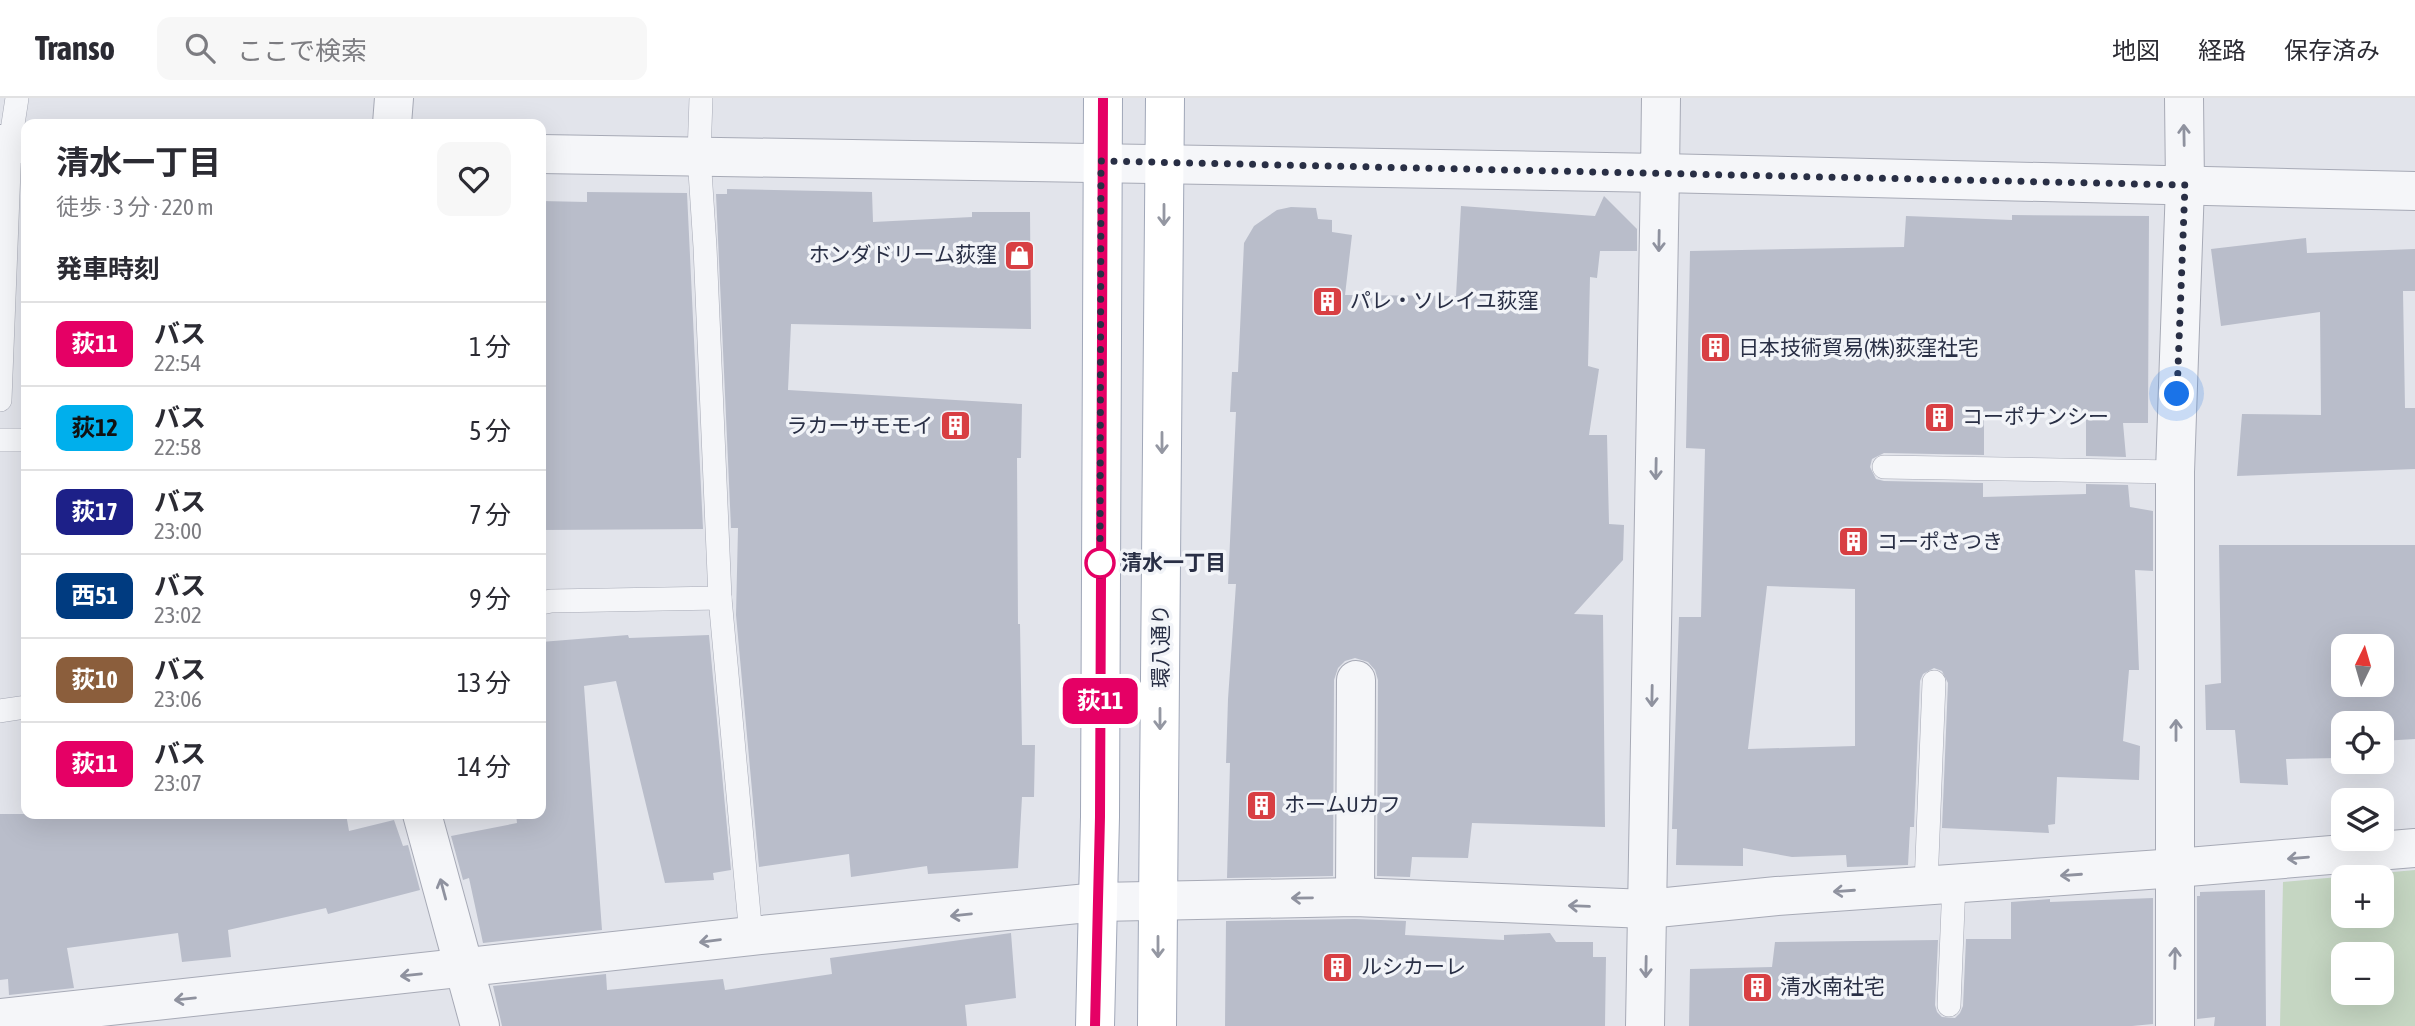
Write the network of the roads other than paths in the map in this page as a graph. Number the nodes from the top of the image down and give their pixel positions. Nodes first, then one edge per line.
1 (17, 98) edge
2 (394, 98) edge
3 (701, 98) edge
4 (1102, 98) edge
5 (1165, 98) edge
6 (1661, 98) edge
7 (2184, 98) edge
8 (392, 119) edge
9 (12, 144) edge
10 (546, 153) edge
11 (699, 156) junction
12 (1101, 161) junction
13 (1164, 162) junction
14 (1660, 173) junction
15 (2185, 185) junction
16 (2415, 191) edge
17 (0, 400) edge
18 (0, 440) edge
19 (21, 440) edge
20 (1884, 467) dead end
21 (2175, 472) junction
22 (720, 598) junction
23 (546, 602) edge
24 (1356, 680) dead end
25 (1934, 682) dead end
26 (21, 708) edge
27 (0, 711) edge
28 (423, 819) edge
29 (2415, 848) edge
30 (2176, 868) junction
31 (1940, 884) junction
32 (1355, 897) junction
33 (1158, 899) junction
34 (1098, 902) junction
35 (1647, 909) junction
36 (751, 936) junction
37 (465, 969) junction
38 (1949, 1005) dead end
39 (0, 1018) edge
40 (480, 1026) edge
41 (1095, 1026) edge
42 (1157, 1026) edge
43 (1645, 1026) edge
44 (2175, 1026) edge

1 - 9 lane
2 - 8 street
3 - 11 lane
4 - 12 main road
5 - 13 main road, 環八通り
6 - 14 street
15 -> 7 street
9 - 17 lane
10 - 11 street
11 - 12 street
11 - 22 lane
12 - 13 street
12 - 34 main road
13 - 14 street
13 -> 33 main road, 環八通り
14 - 15 street
14 -> 35 street
15 - 16 street
15 - 21 street
18 - 19 lane
20 - 21 lane
30 -> 21 street
22 - 23 lane
22 - 36 lane
24 - 32 street
25 - 31 lane
26 - 27 lane
37 -> 28 street
29 -> 30 street
30 -> 31 street
44 -> 30 street
31 -> 35 street
31 - 38 lane
32 -> 33 street
35 -> 32 street
33 - 34 street
33 -> 42 main road, 環八通り
34 -> 36 street
34 - 41 main road
35 -> 43 street
36 -> 37 street
37 -> 39 street
37 - 40 street

